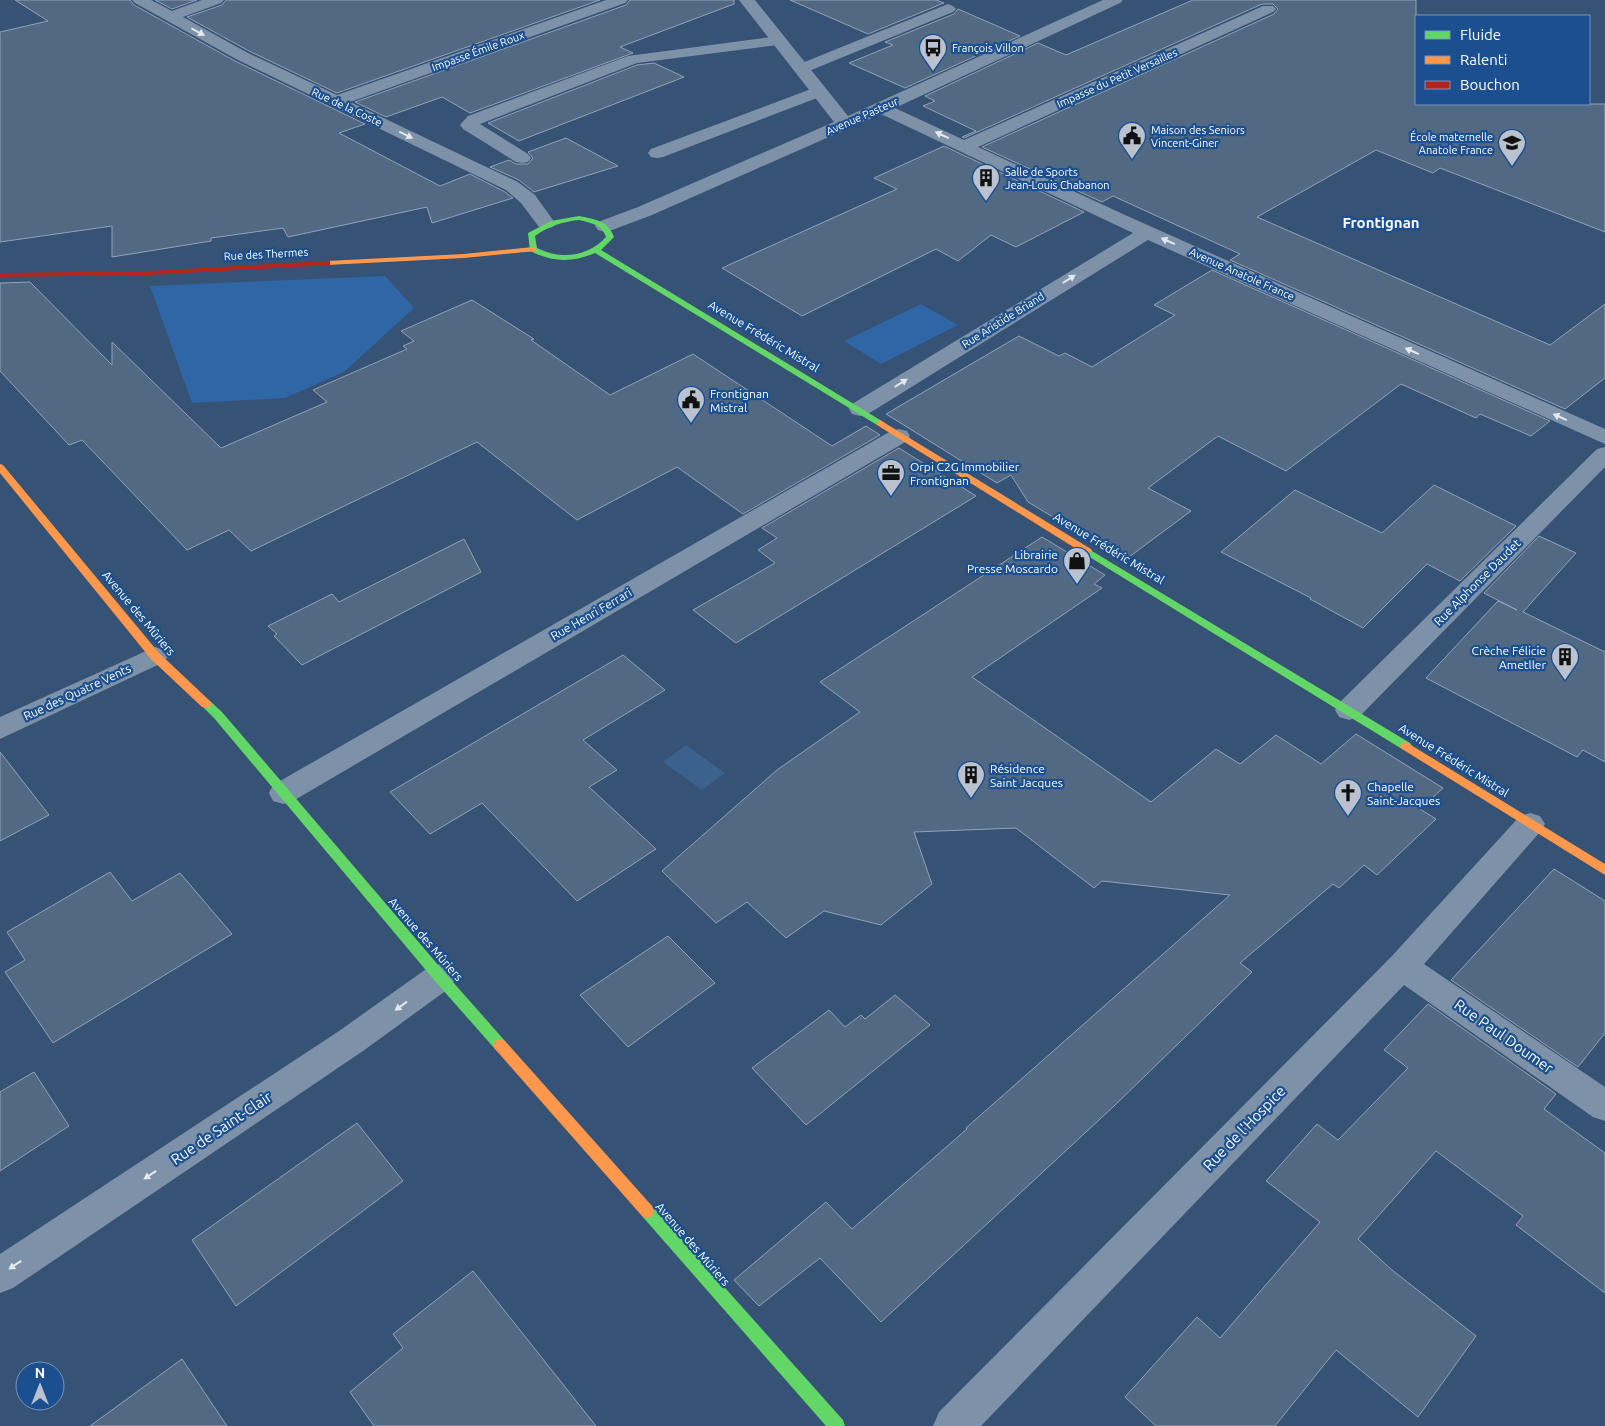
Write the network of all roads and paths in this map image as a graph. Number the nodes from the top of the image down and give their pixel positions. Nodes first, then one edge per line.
1 (140, 0) edge
2 (216, 0) edge
3 (620, 0) edge
4 (747, 0) edge
5 (1116, 0) edge
6 (948, 9) dead end
7 (1268, 9) dead end
8 (170, 17) junction
9 (779, 41) junction
10 (803, 68) junction
11 (819, 91) junction
12 (336, 101) junction
13 (881, 108) junction
14 (845, 124) junction
15 (965, 146) junction
16 (657, 153) dead end
17 (522, 158) dead end
18 (546, 223) junction
19 (605, 226) junction
20 (1147, 232) junction
21 (533, 248) junction
22 (597, 251) junction
23 (0, 275) edge
24 (860, 409) junction
25 (899, 436) junction
26 (1605, 437) edge
27 (1605, 454) edge
28 (0, 467) edge
29 (155, 656) junction
30 (1349, 710) junction
31 (0, 729) edge
32 (283, 792) junction
33 (1530, 824) junction
34 (1605, 870) edge
35 (1402, 966) junction
36 (440, 977) junction
37 (1605, 1106) edge
38 (0, 1275) edge
39 (836, 1426) edge
40 (953, 1426) edge

1 - 8 street, Rue de la Coste
2 - 8 street
3 - 12 street, Impasse Émile Roux
4 - 9 street
5 - 13 street, Avenue Pasteur
6 - 10 street
7 - 15 street, Impasse du Petit Versailles
8 -> 12 street, Rue de la Coste
9 - 10 street
9 - 17 street
10 - 11 street
11 - 14 street
11 - 16 street
12 -> 18 street, Rue de la Coste
13 - 14 street, Avenue Pasteur
15 -> 13 street, Avenue Anatole France
14 - 19 street, Avenue Pasteur
15 - 20 street, Avenue Anatole France
18 - 19 main road
18 - 21 main road
19 - 22 main road
24 -> 20 street, Rue Aristide Briand
26 -> 20 street, Avenue Anatole France
21 - 22 main road
21 - 23 main road, Rue des Thermes
22 - 24 main road, Avenue Frédéric Mistral
24 - 25 main road, Avenue Frédéric Mistral
25 - 30 main road, Avenue Frédéric Mistral
25 - 32 street, Rue Henri Ferrari
27 - 30 street, Rue Alphonse Daudet
28 - 29 main road, Avenue des Mûriers
29 - 31 street, Rue des Quatre Vents
29 - 32 main road, Avenue des Mûriers
30 - 33 main road, Avenue Frédéric Mistral
32 - 36 main road, Avenue des Mûriers
33 - 34 main road, Avenue Frédéric Mistral
33 - 35 street, Rue de l'Hospice
35 - 37 street, Rue Paul Doumer
35 - 40 street, Rue de l'Hospice
36 -> 38 street, Rue de Saint-Clair
36 - 39 main road, Avenue des Mûriers

